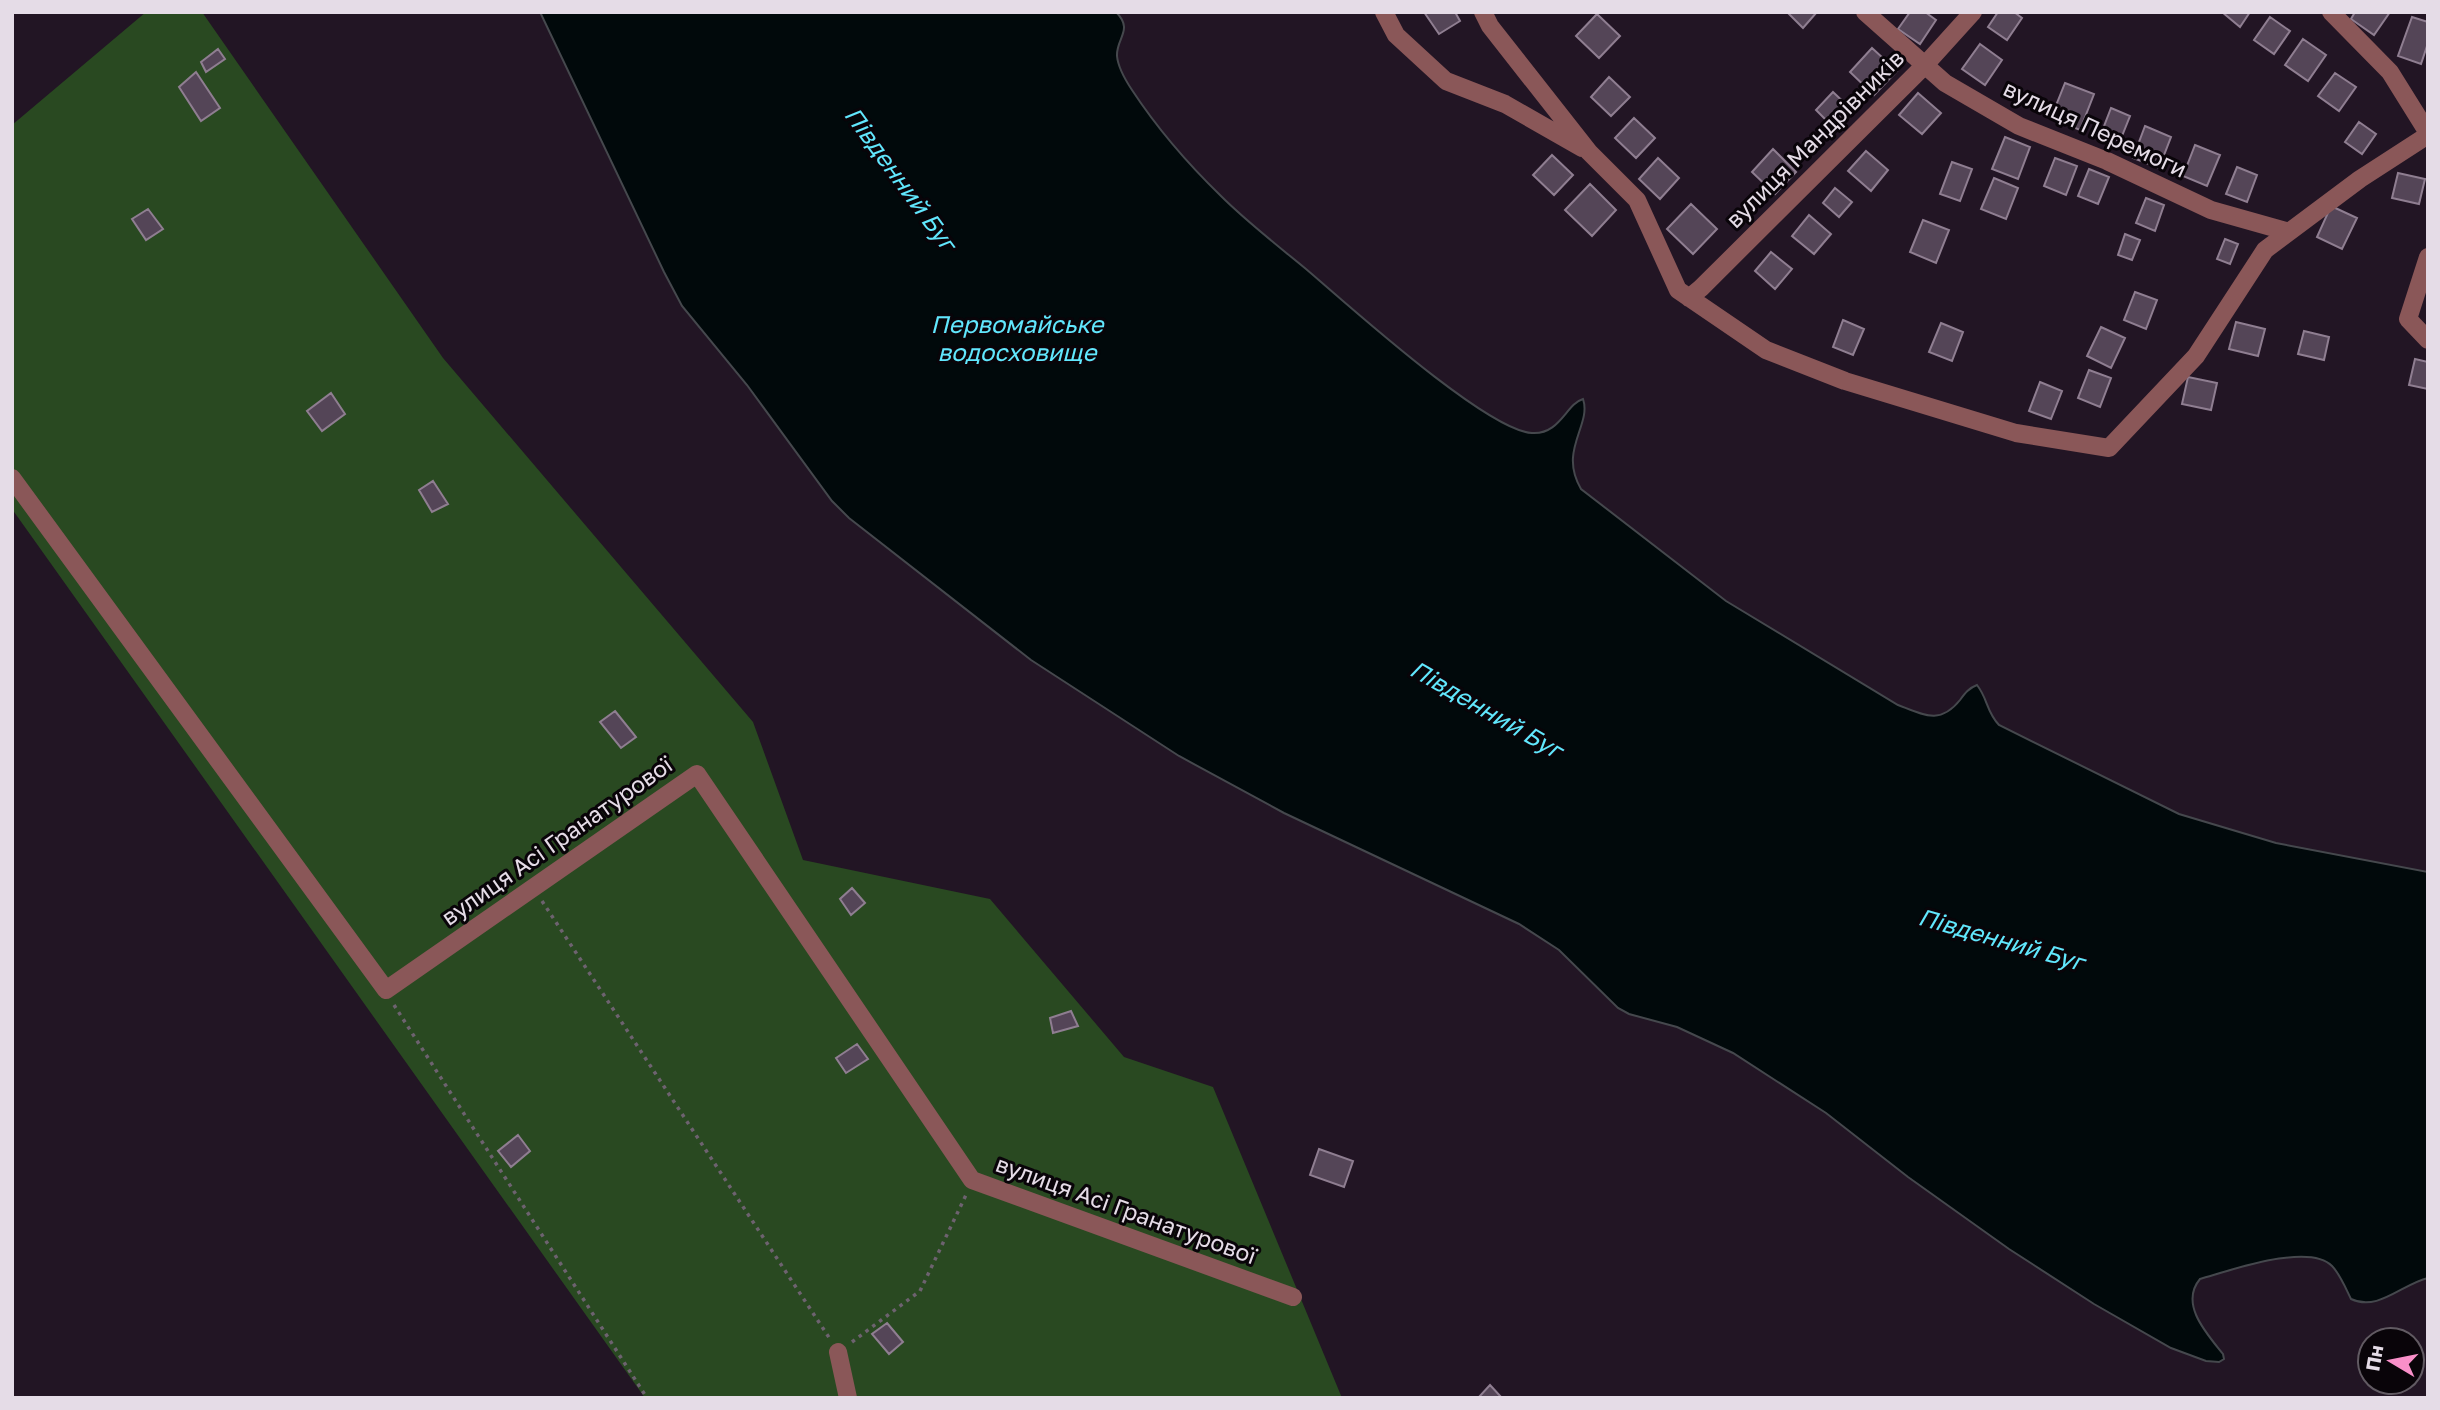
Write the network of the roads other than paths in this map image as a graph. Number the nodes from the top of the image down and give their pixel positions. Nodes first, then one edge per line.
1 (1384, 12) edge
2 (1483, 12) edge
3 (1865, 12) edge
4 (1973, 12) edge
5 (2331, 12) edge
6 (1924, 65) junction
7 (2428, 134) edge
8 (1589, 152) junction
9 (2289, 232) junction
10 (2428, 257) edge
11 (1689, 298) junction
12 (2428, 341) edge
13 (12, 478) edge
14 (1293, 1297) dead end
15 (838, 1352) road end
16 (848, 1398) edge

1 - 8 street
2 - 8 street
3 - 6 street, вулиця Перемоги
4 - 6 street, вулиця Мандрівників
5 - 7 street
6 - 9 street, вулиця Перемоги
6 - 11 street, вулиця Мандрівників
7 - 9 street
8 - 11 street
9 - 11 street
10 - 12 street
13 - 14 street, вулиця Асі Гранатурової
15 - 16 street

